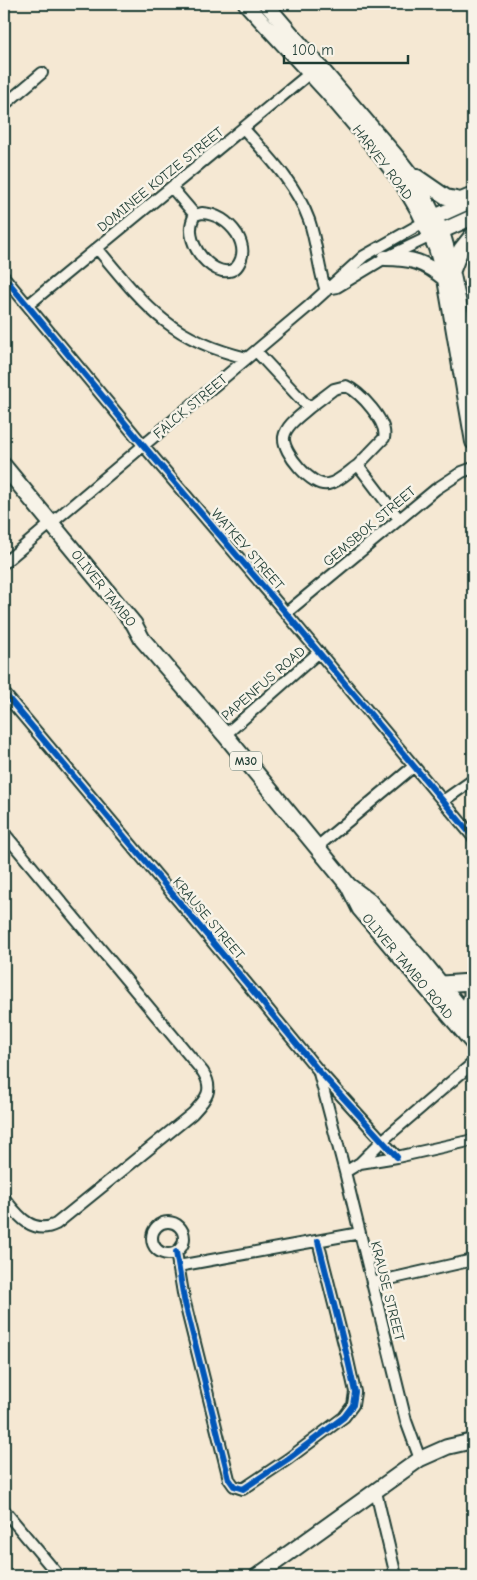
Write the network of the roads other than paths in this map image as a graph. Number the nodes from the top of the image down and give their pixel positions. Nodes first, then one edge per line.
1 (246, 4) edge
2 (266, 4) edge
3 (314, 70) junction
4 (42, 73) dead end
5 (4, 105) edge
6 (244, 129) junction
7 (408, 170) junction
8 (172, 188) junction
9 (473, 195) edge
10 (473, 200) edge
11 (195, 215) junction
12 (473, 218) edge
13 (430, 219) junction
14 (436, 234) junction
15 (473, 234) edge
16 (97, 248) junction
17 (386, 258) junction
18 (449, 275) junction
19 (4, 277) edge
20 (328, 290) junction
21 (28, 306) junction
22 (256, 351) junction
23 (247, 358) junction
24 (473, 372) edge
25 (309, 408) junction
26 (473, 442) edge
27 (143, 446) junction
28 (358, 465) junction
29 (4, 466) edge
30 (473, 468) edge
31 (4, 476) edge
32 (399, 519) junction
33 (49, 525) junction
34 (4, 563) edge
35 (286, 613) junction
36 (142, 639) joint
37 (319, 652) junction
38 (4, 693) edge
39 (224, 735) junction
40 (413, 767) junction
41 (473, 780) edge
42 (443, 801) junction
43 (4, 833) edge
44 (473, 837) edge
45 (317, 847) junction
46 (348, 885) junction
47 (472, 982) edge
48 (442, 984) junction
49 (469, 1019) edge
50 (473, 1043) edge
51 (473, 1063) edge
52 (318, 1070) junction
53 (473, 1140) edge
54 (382, 1142) junction
55 (397, 1157) junction
56 (360, 1163) junction
57 (345, 1172) junction
58 (4, 1198) edge
59 (360, 1232) junction
60 (318, 1241) junction
61 (176, 1252) dead end
62 (473, 1260) edge
63 (178, 1266) junction
64 (372, 1282) junction
65 (473, 1441) edge
66 (420, 1459) junction
67 (376, 1492) junction
68 (4, 1510) edge
69 (264, 1574) edge
70 (59, 1576) edge
71 (396, 1576) edge

1 - 3 main road, HARVEY ROAD
2 - 3 main road, HARVEY ROAD
3 - 6 street, DOMINEE KOTZE STREET
3 - 7 main road, HARVEY ROAD
3 - 13 main road, HARVEY ROAD
4 - 5 street
6 - 8 street, DOMINEE KOTZE STREET
6 - 20 street
7 - 9 main road
7 - 13 main road, HARVEY ROAD
8 - 11 street
8 - 16 street, DOMINEE KOTZE STREET
10 - 13 main road
11 - 11 street
12 - 14 main road
13 - 14 main road, HARVEY ROAD
13 - 20 street, FALCK STREET
14 - 17 street, FALCK STREET
14 - 18 main road, HARVEY ROAD
15 - 18 main road
16 - 21 street, DOMINEE KOTZE STREET
16 - 23 street
17 - 18 main road
17 - 20 street, FALCK STREET
18 - 24 main road, HARVEY ROAD
18 - 26 main road, HARVEY ROAD
19 - 21 street, WATKEY STREET
20 - 22 street, FALCK STREET
21 - 27 street, WATKEY STREET
22 - 23 street, FALCK STREET
22 - 25 street
23 - 27 street, FALCK STREET
25 - 28 street
25 - 28 street
27 - 33 street, FALCK STREET
27 - 35 street, WATKEY STREET
28 - 32 street
29 - 33 main road, OLIVER TAMBO / M30
30 - 32 street, GEMSBOK STREET
31 - 33 main road, OLIVER TAMBO / M30
32 - 35 street, GEMSBOK STREET
33 - 34 street, FALCK STREET
33 - 36 main road, OLIVER TAMBO / M30
35 - 37 street, WATKEY STREET
36 - 39 main road, OLIVER TAMBO ROAD / M30
37 - 39 street, PAPENFUS ROAD
37 - 40 street, WATKEY STREET
38 - 52 street, KRAUSE STREET
39 - 45 main road, OLIVER TAMBO ROAD / M30
40 - 42 street, WATKEY STREET
40 - 45 street
41 - 42 street
42 - 44 street, WATKEY STREET
43 - 58 street
45 - 46 main road, OLIVER TAMBO ROAD / M30
46 - 48 main road, OLIVER TAMBO ROAD / M30
46 - 50 main road, OLIVER TAMBO ROAD / M30
47 - 48 main road
47 - 49 main road
48 - 49 main road, OLIVER TAMBO ROAD / M30
51 - 54 street
52 - 54 street, KRAUSE STREET
52 - 57 street, KRAUSE STREET
53 - 55 street
54 - 55 street, KRAUSE STREET
54 - 56 street
55 - 56 street
56 - 57 street
57 - 59 street, KRAUSE STREET
59 - 60 street
59 - 64 street, KRAUSE STREET
60 - 63 street
60 - 63 street
61 - 63 street
62 - 64 street
64 - 66 street, KRAUSE STREET
65 - 66 main road
66 - 67 main road
67 - 69 main road
67 - 71 street
68 - 70 street

